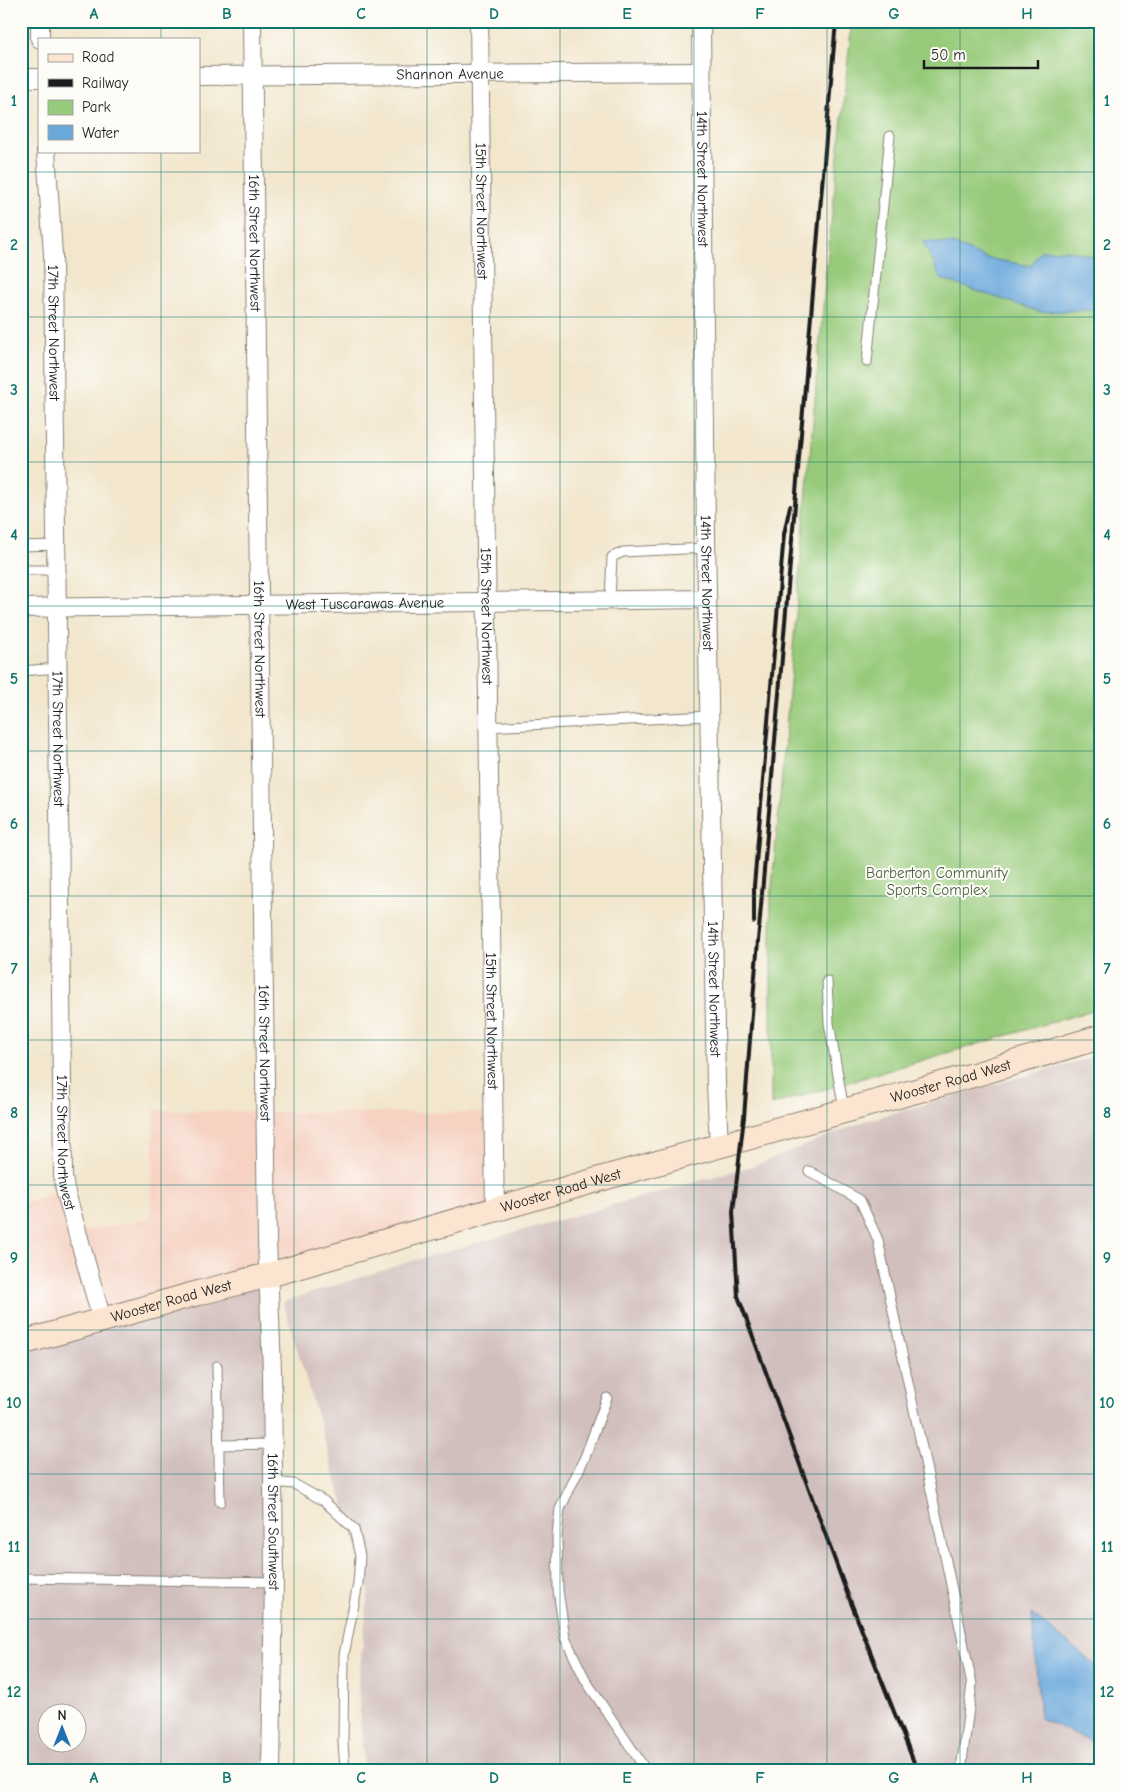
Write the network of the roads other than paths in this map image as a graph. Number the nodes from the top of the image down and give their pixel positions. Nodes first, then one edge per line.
1 (40, 21) edge
2 (252, 21) edge
3 (479, 21) edge
4 (701, 21) edge
5 (40, 38) edge
6 (701, 72) junction
7 (480, 73) junction
8 (200, 76) edge
9 (253, 76) junction
10 (21, 78) edge
11 (38, 78) edge
12 (890, 136) dead end
13 (46, 152) edge
14 (867, 362) dead end
15 (56, 545) junction
16 (21, 546) edge
17 (706, 548) junction
18 (21, 570) edge
19 (57, 570) junction
20 (707, 599) junction
21 (610, 600) junction
22 (486, 602) junction
23 (259, 605) junction
24 (57, 607) junction
25 (21, 608) edge
26 (58, 668) junction
27 (21, 671) edge
28 (710, 716) junction
29 (487, 727) junction
30 (827, 982) dead end
31 (1100, 1036) edge
32 (844, 1110) junction
33 (719, 1145) junction
34 (809, 1170) dead end
35 (495, 1210) junction
36 (269, 1275) junction
37 (102, 1320) junction
38 (21, 1342) edge
39 (217, 1366) dead end
40 (607, 1398) dead end
41 (272, 1444) junction
42 (219, 1445) junction
43 (272, 1482) junction
44 (220, 1502) dead end
45 (21, 1578) edge
46 (274, 1582) junction
47 (271, 1770) edge
48 (345, 1770) edge
49 (644, 1770) edge
50 (961, 1770) edge

1 - 5 street
2 - 9 street, 16th Street Northwest
3 - 7 street, 15th Street Northwest
4 - 6 street, 14th Street Northwest
6 - 7 street, Shannon Avenue
6 - 17 street, 14th Street Northwest
7 - 9 street, Shannon Avenue
7 - 22 street, 15th Street Northwest
8 - 9 street, Shannon Avenue
9 - 23 street, 16th Street Northwest
10 - 11 street
12 - 14 lane
13 - 15 street, 17th Street Northwest
15 - 16 lane
15 - 19 street, 17th Street Northwest
17 - 20 street, 14th Street Northwest
17 - 21 lane
18 - 19 lane
19 - 24 street, 17th Street Northwest
20 - 21 street, West Tuscarawas Avenue
20 - 28 street, 14th Street Northwest
21 - 22 street, West Tuscarawas Avenue
22 - 23 street, West Tuscarawas Avenue
22 - 29 street, 15th Street Northwest
23 - 24 street, West Tuscarawas Avenue
23 - 36 street, 16th Street Northwest
24 - 25 street, West Tuscarawas Avenue
24 - 26 street, 17th Street Northwest
26 - 27 lane
26 - 37 street, 17th Street Northwest
28 - 29 lane
28 - 33 street, 14th Street Northwest
29 - 35 street, 15th Street Northwest
30 - 32 lane
31 - 32 main road, Wooster Road West
32 - 33 main road, Wooster Road West
33 - 35 main road, Wooster Road West
34 - 50 lane
35 - 36 main road, Wooster Road West
36 - 37 main road, Wooster Road West
36 - 41 street, 16th Street Southwest
37 - 38 main road, Wooster Road West
39 - 42 lane
40 - 49 lane
41 - 42 lane
41 - 43 street, 16th Street Southwest
42 - 44 lane
43 - 46 street, 16th Street Southwest
43 - 48 lane
45 - 46 lane
46 - 47 street, 16th Street Southwest

